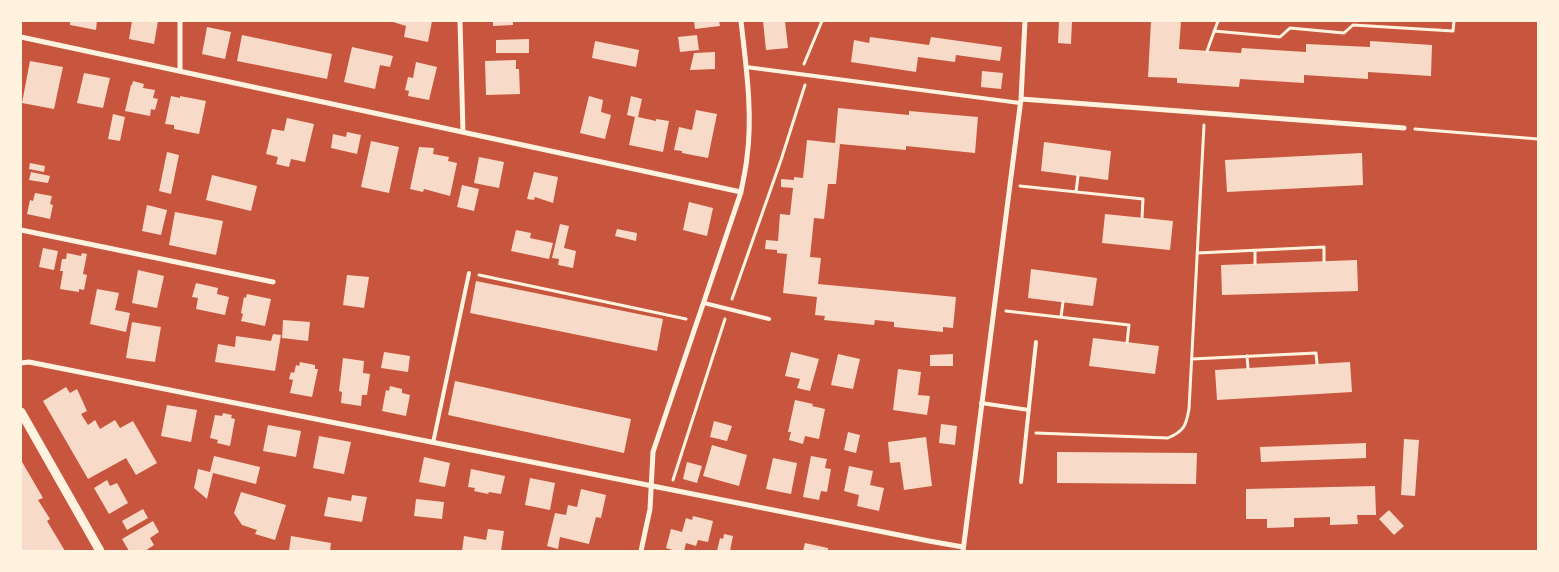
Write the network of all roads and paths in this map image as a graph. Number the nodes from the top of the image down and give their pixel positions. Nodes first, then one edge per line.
1 (180, 21) edge
2 (460, 21) edge
3 (741, 21) edge
4 (822, 21) edge
5 (1025, 21) edge
6 (1218, 21) edge
7 (1454, 21) edge
8 (1214, 31) junction
9 (21, 37) edge
10 (1207, 51) dead end
11 (746, 67) junction
12 (180, 70) junction
13 (800, 74) junction
14 (808, 75) junction
15 (1021, 101) junction
16 (1204, 114) junction
17 (1404, 128) joint
18 (463, 132) junction
19 (1538, 139) edge
20 (1078, 176) dead end
21 (1010, 184) junction
22 (741, 192) junction
23 (1076, 192) junction
24 (1142, 218) dead end
25 (21, 230) edge
26 (1255, 250) junction
27 (1197, 253) junction
28 (1324, 261) dead end
29 (1255, 264) dead end
30 (469, 272) joint
31 (273, 282) dead end
32 (1062, 302) dead end
33 (704, 303) junction
34 (728, 309) junction
35 (993, 310) junction
36 (1061, 317) junction
37 (769, 319) dead end
38 (698, 321) junction
39 (1036, 342) dead end
40 (1127, 342) dead end
41 (1248, 356) junction
42 (1192, 359) junction
43 (21, 362) edge
44 (1317, 364) dead end
45 (1248, 368) dead end
46 (981, 403) junction
47 (1029, 410) junction
48 (21, 412) edge
49 (1027, 433) junction
50 (433, 443) junction
51 (1021, 482) dead end
52 (650, 485) junction
53 (669, 490) junction
54 (963, 549) edge
55 (100, 551) edge
56 (641, 551) edge

1 - 12 street
2 - 18 street
3 - 11 street
4 - 13 path
5 - 15 street
6 - 8 path
7 - 8 path
8 - 10 path
9 - 12 street
11 - 13 lane
11 - 22 street
12 - 18 street
13 - 14 lane
14 - 15 lane
14 - 34 path
15 - 16 street
15 - 21 street
16 - 17 street
16 - 27 path
17 - 19 path
18 - 22 street
20 - 23 path
21 - 23 path
21 - 35 street
22 - 33 street
23 - 24 path
25 - 31 street
26 - 27 path
26 - 28 path
26 - 29 path
27 - 42 path
30 - 38 path
30 - 50 lane
32 - 36 path
33 - 34 lane
33 - 38 street
34 - 37 lane
34 - 53 path
35 - 36 path
35 - 46 street
36 - 40 path
38 - 52 street
39 - 47 lane
41 - 42 path
41 - 44 path
41 - 45 path
42 - 49 path
43 - 50 street
46 - 47 lane
46 - 54 street
47 - 49 lane
48 - 55 street
49 - 51 lane
50 - 52 street
52 - 53 street
52 - 56 street
53 - 54 street

